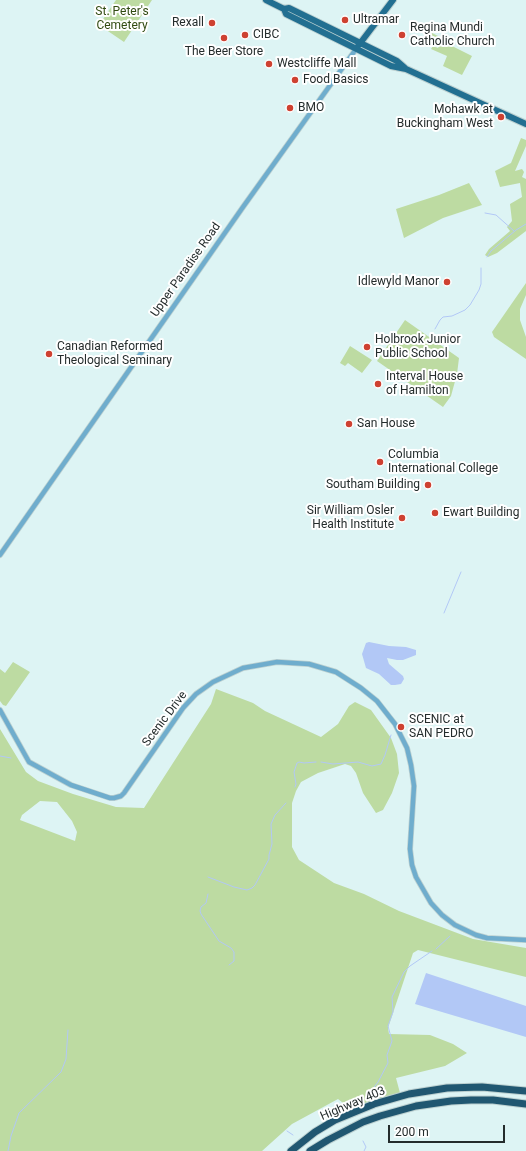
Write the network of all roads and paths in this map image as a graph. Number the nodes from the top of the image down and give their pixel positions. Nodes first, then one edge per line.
1 (266, 0) edge
2 (393, 0) edge
3 (284, 10) junction
4 (291, 17) junction
5 (319, 24) junction
6 (360, 43) junction
7 (356, 49) junction
8 (406, 69) junction
9 (526, 124) edge
10 (0, 555) edge
11 (0, 710) edge
12 (526, 940) edge
13 (526, 1091) edge
14 (526, 1104) edge
15 (291, 1151) edge
16 (310, 1151) edge

1 - 3 main road
2 - 6 main road, Upper Paradise Road
3 - 4 main road
3 - 5 main road
4 - 5 main road
4 - 7 main road
5 - 6 main road
6 - 7 main road, Upper Paradise Road
6 - 8 main road
7 - 8 main road
7 - 10 street, Upper Paradise Road
8 - 9 main road
11 - 12 street, Scenic Drive
13 - 15 highway, Highway 403
14 - 16 highway, Highway 403

